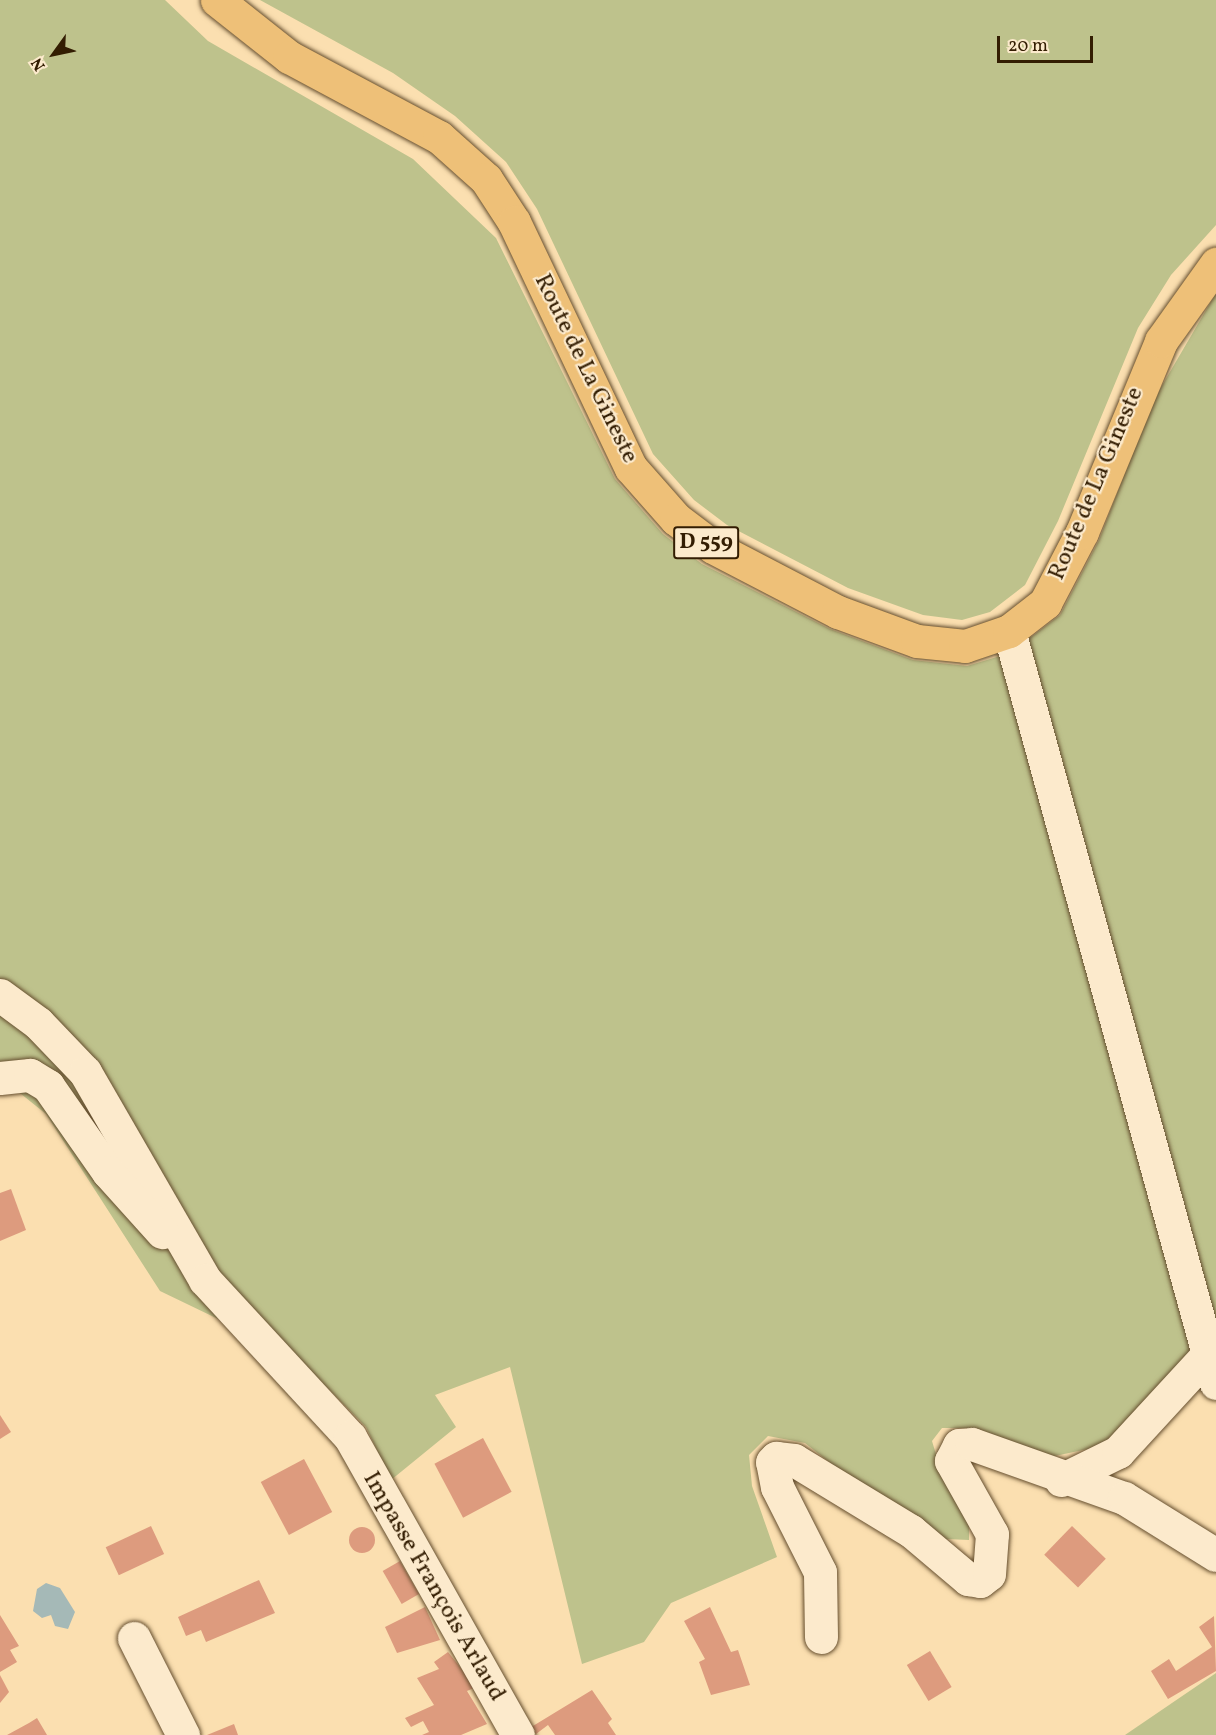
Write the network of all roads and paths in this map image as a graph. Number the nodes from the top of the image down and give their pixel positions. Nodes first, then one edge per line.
1 (217, 0) edge
2 (1216, 264) edge
3 (1009, 631) junction
4 (0, 995) edge
5 (0, 1078) edge
6 (205, 1280) junction
7 (1212, 1368) edge
8 (1061, 1480) junction
9 (1216, 1555) edge
10 (821, 1637) dead end
11 (134, 1638) dead end
12 (183, 1735) edge
13 (518, 1735) edge

1 - 3 main road, Route de La Gineste / D 559
2 - 3 main road, Route de La Gineste / D 559
3 - 7 street
4 - 6 street
5 - 6 street
6 - 13 street, Impasse François Arlaud
7 - 8 street
8 - 9 street
8 - 10 street
11 - 12 street

